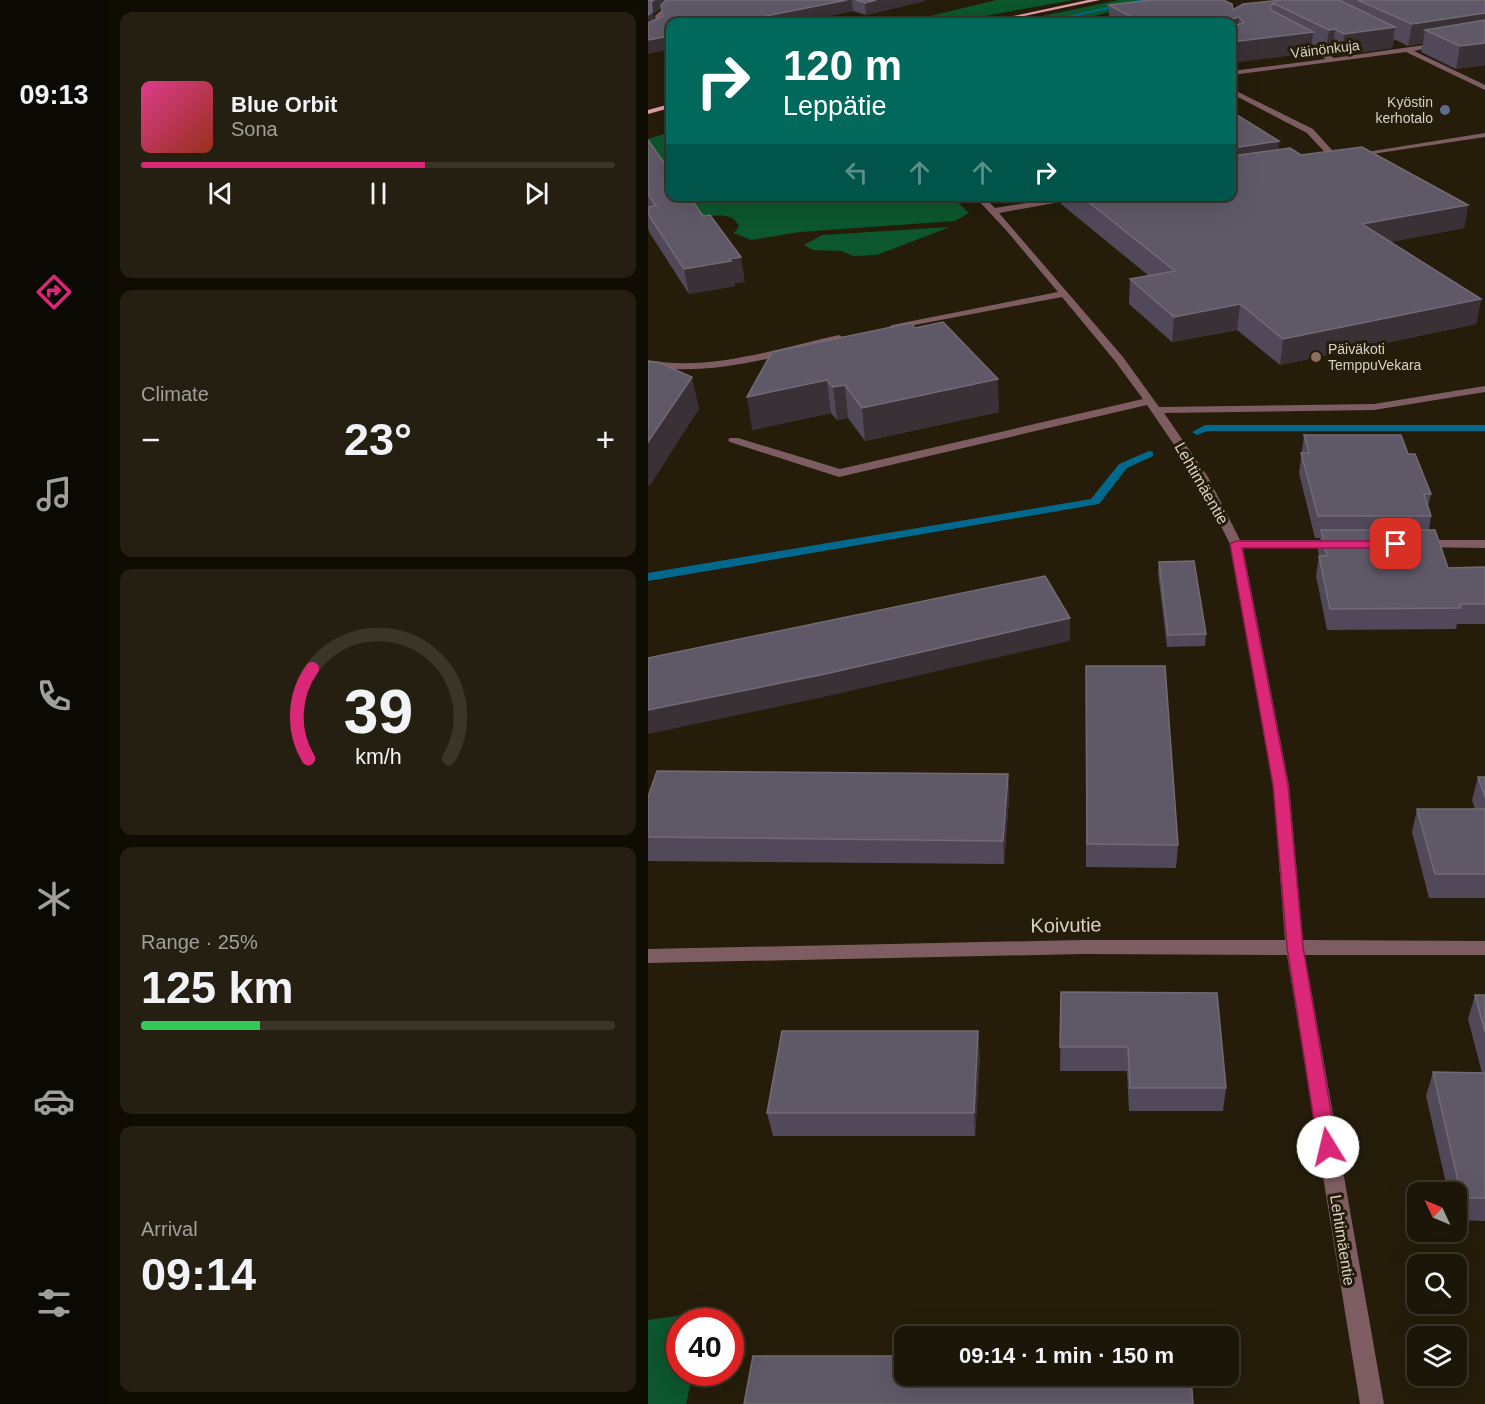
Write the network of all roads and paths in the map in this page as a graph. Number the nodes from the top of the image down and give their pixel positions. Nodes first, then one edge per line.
1 (675, 0) edge
2 (1097, 0) edge
3 (1009, 18) edge
4 (1282, 32) edge
5 (648, 34) edge
6 (1453, 41) edge
7 (1398, 45) edge
8 (1407, 50) junction
9 (1333, 60) junction
10 (1236, 72) edge
11 (1485, 88) edge
12 (1236, 93) edge
13 (666, 107) edge
14 (648, 112) edge
15 (1485, 135) edge
16 (1335, 158) junction
17 (1324, 160) edge
18 (983, 201) edge
19 (1057, 201) edge
20 (993, 211) junction
21 (1063, 294) junction
22 (880, 330) edge
23 (846, 337) edge
24 (648, 363) edge
25 (1485, 389) edge
26 (1154, 406) junction
27 (734, 440) dead end
28 (1236, 544) junction
29 (1357, 544) edge
30 (1403, 544) edge
31 (1485, 544) edge
32 (1295, 947) junction
33 (1485, 948) edge
34 (648, 956) edge
35 (1372, 1404) edge

1 - 5 street
2 - 3 main road
4 - 9 street
6 - 8 street, Väinönkuja
7 - 8 street
8 - 9 street, Väinönkuja
8 - 11 street
9 - 10 street, Väinönkuja
12 - 16 street
13 - 14 main road
15 - 16 street
16 - 17 street
18 - 20 street, Lehtimäentie
19 - 20 street
20 - 21 street, Lehtimäentie
21 - 22 street
21 - 26 street, Lehtimäentie
23 - 24 street
25 - 26 street
26 - 27 street
26 - 28 street, Lehtimäentie
28 - 29 street
28 - 32 street, Lehtimäentie
30 - 31 street
32 - 33 street, Koivutie
32 - 34 street, Koivutie
32 - 35 street, Lehtimäentie

